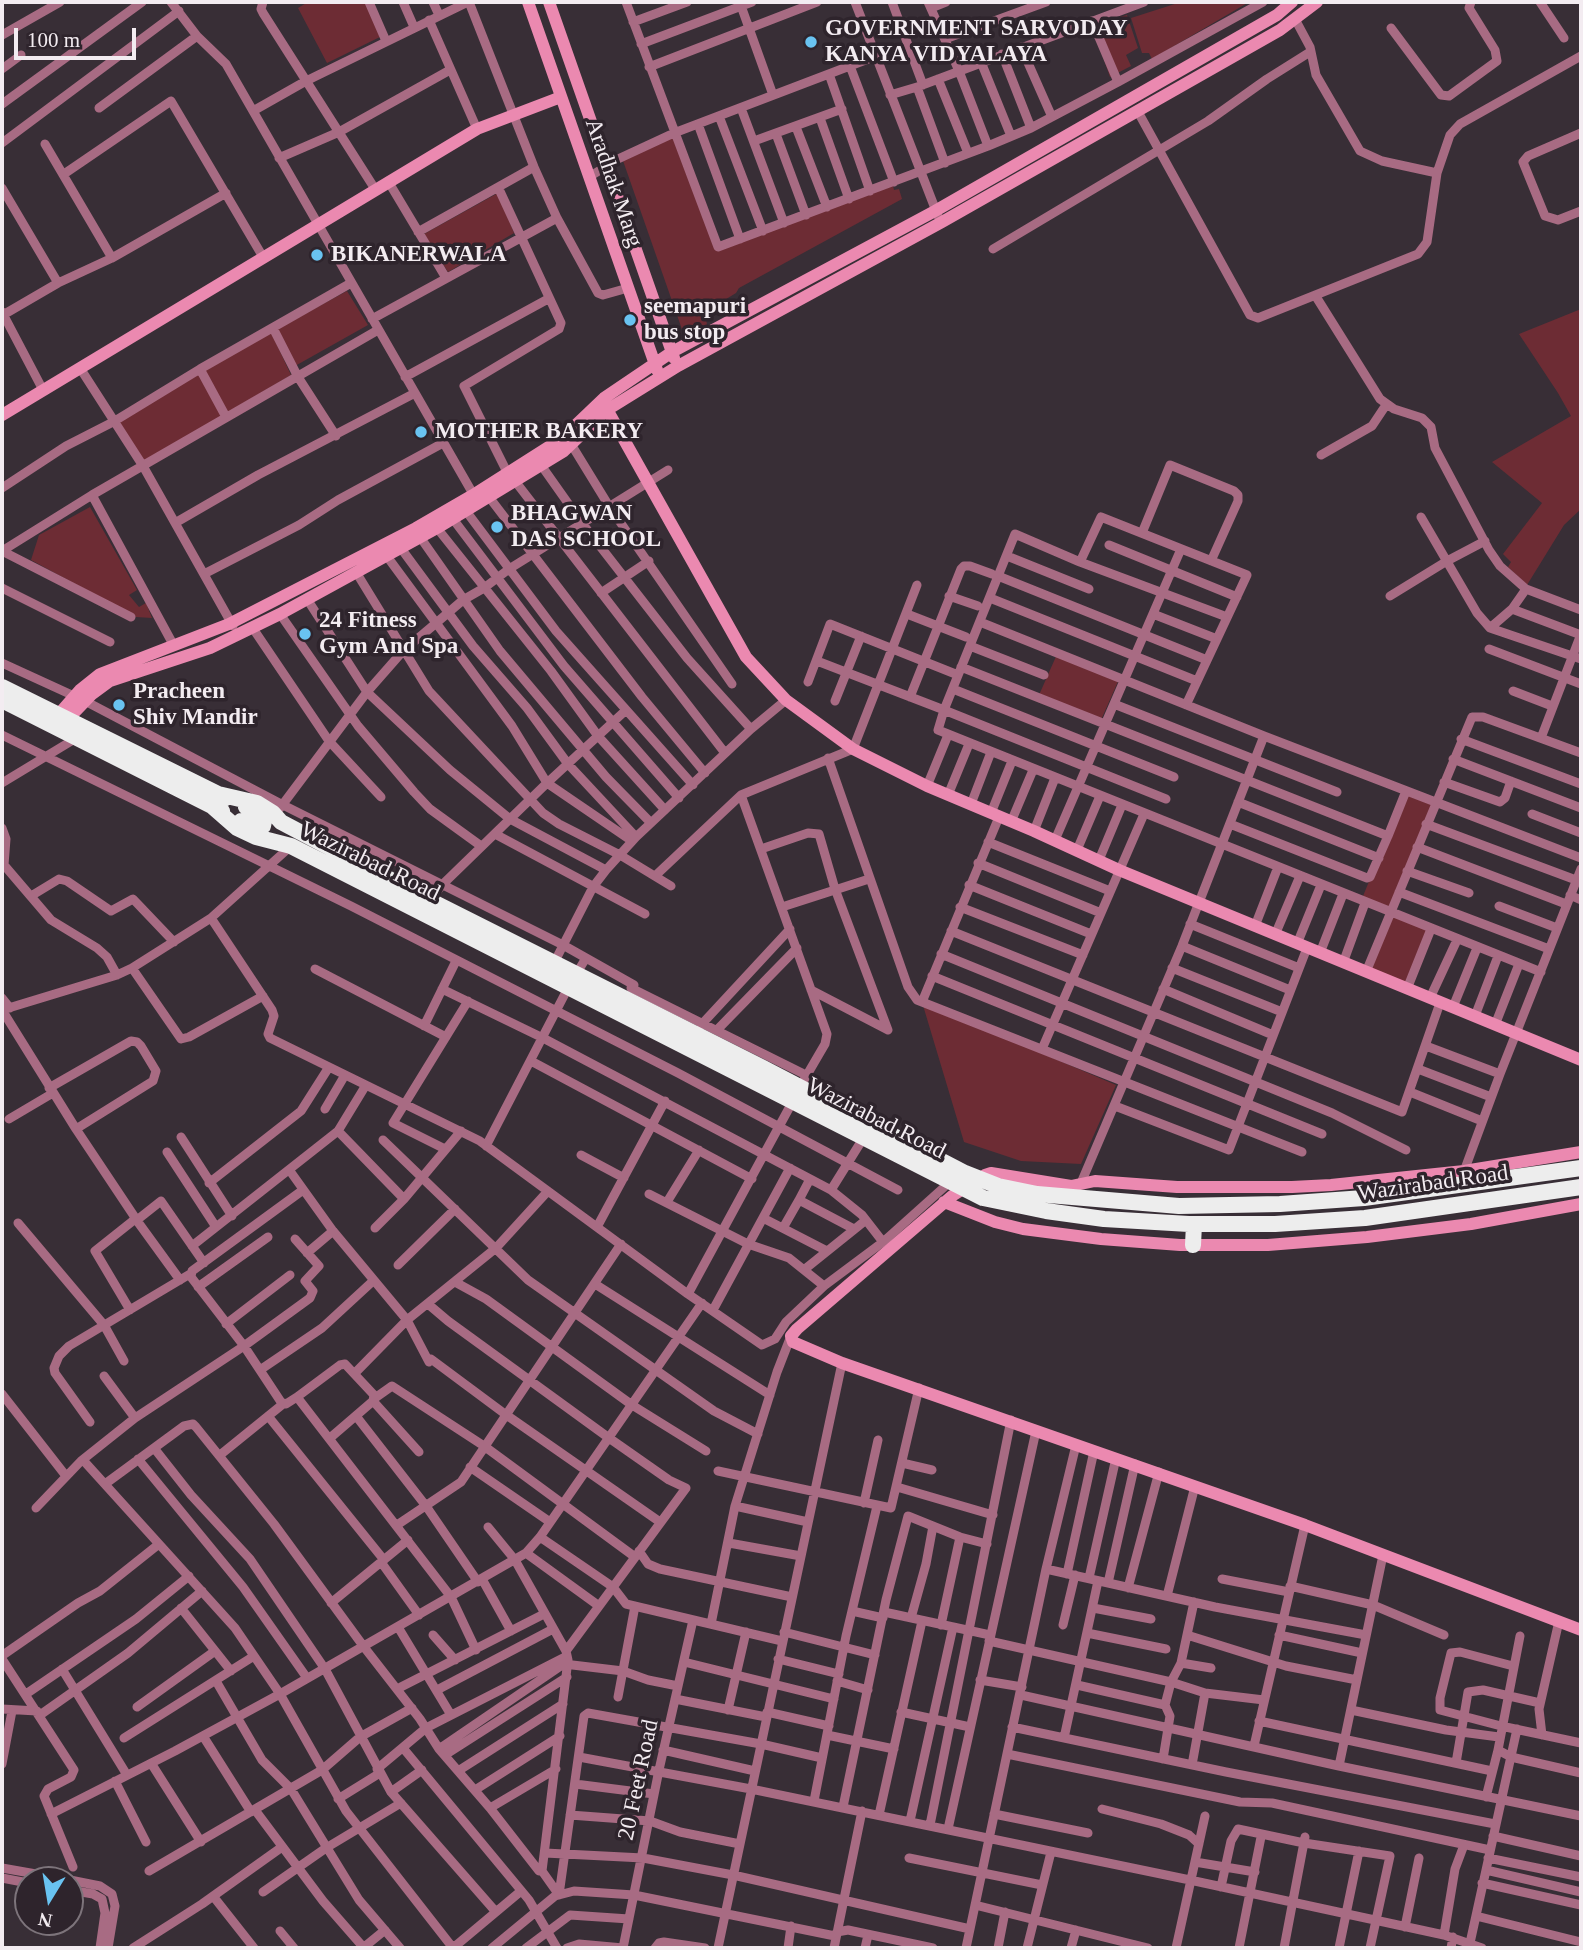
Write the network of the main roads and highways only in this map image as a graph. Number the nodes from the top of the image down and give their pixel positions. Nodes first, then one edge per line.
1 (2, 687) edge
2 (2, 701) edge
3 (216, 800) junction
4 (424, 906) junction
5 (573, 980) junction
6 (1581, 1168) edge
7 (957, 1181) junction
8 (1581, 1187) edge
9 (1065, 1195) junction
10 (1194, 1224) junction
11 (1193, 1245) road end

1 - 3 highway, Wazirabad Road
2 - 3 highway, Wazirabad Road
3 - 4 highway, Wazirabad Road
3 - 4 highway, Wazirabad Road
4 - 5 highway, Wazirabad Road
4 - 5 highway, Wazirabad Road
5 - 7 highway, Wazirabad Road
5 - 7 highway, Wazirabad Road
6 - 9 highway, Wazirabad Road
7 - 9 highway, Wazirabad Road
7 - 9 highway, Wazirabad Road
8 - 10 highway, Wazirabad Road
9 - 10 highway, Wazirabad Road
10 - 11 highway

